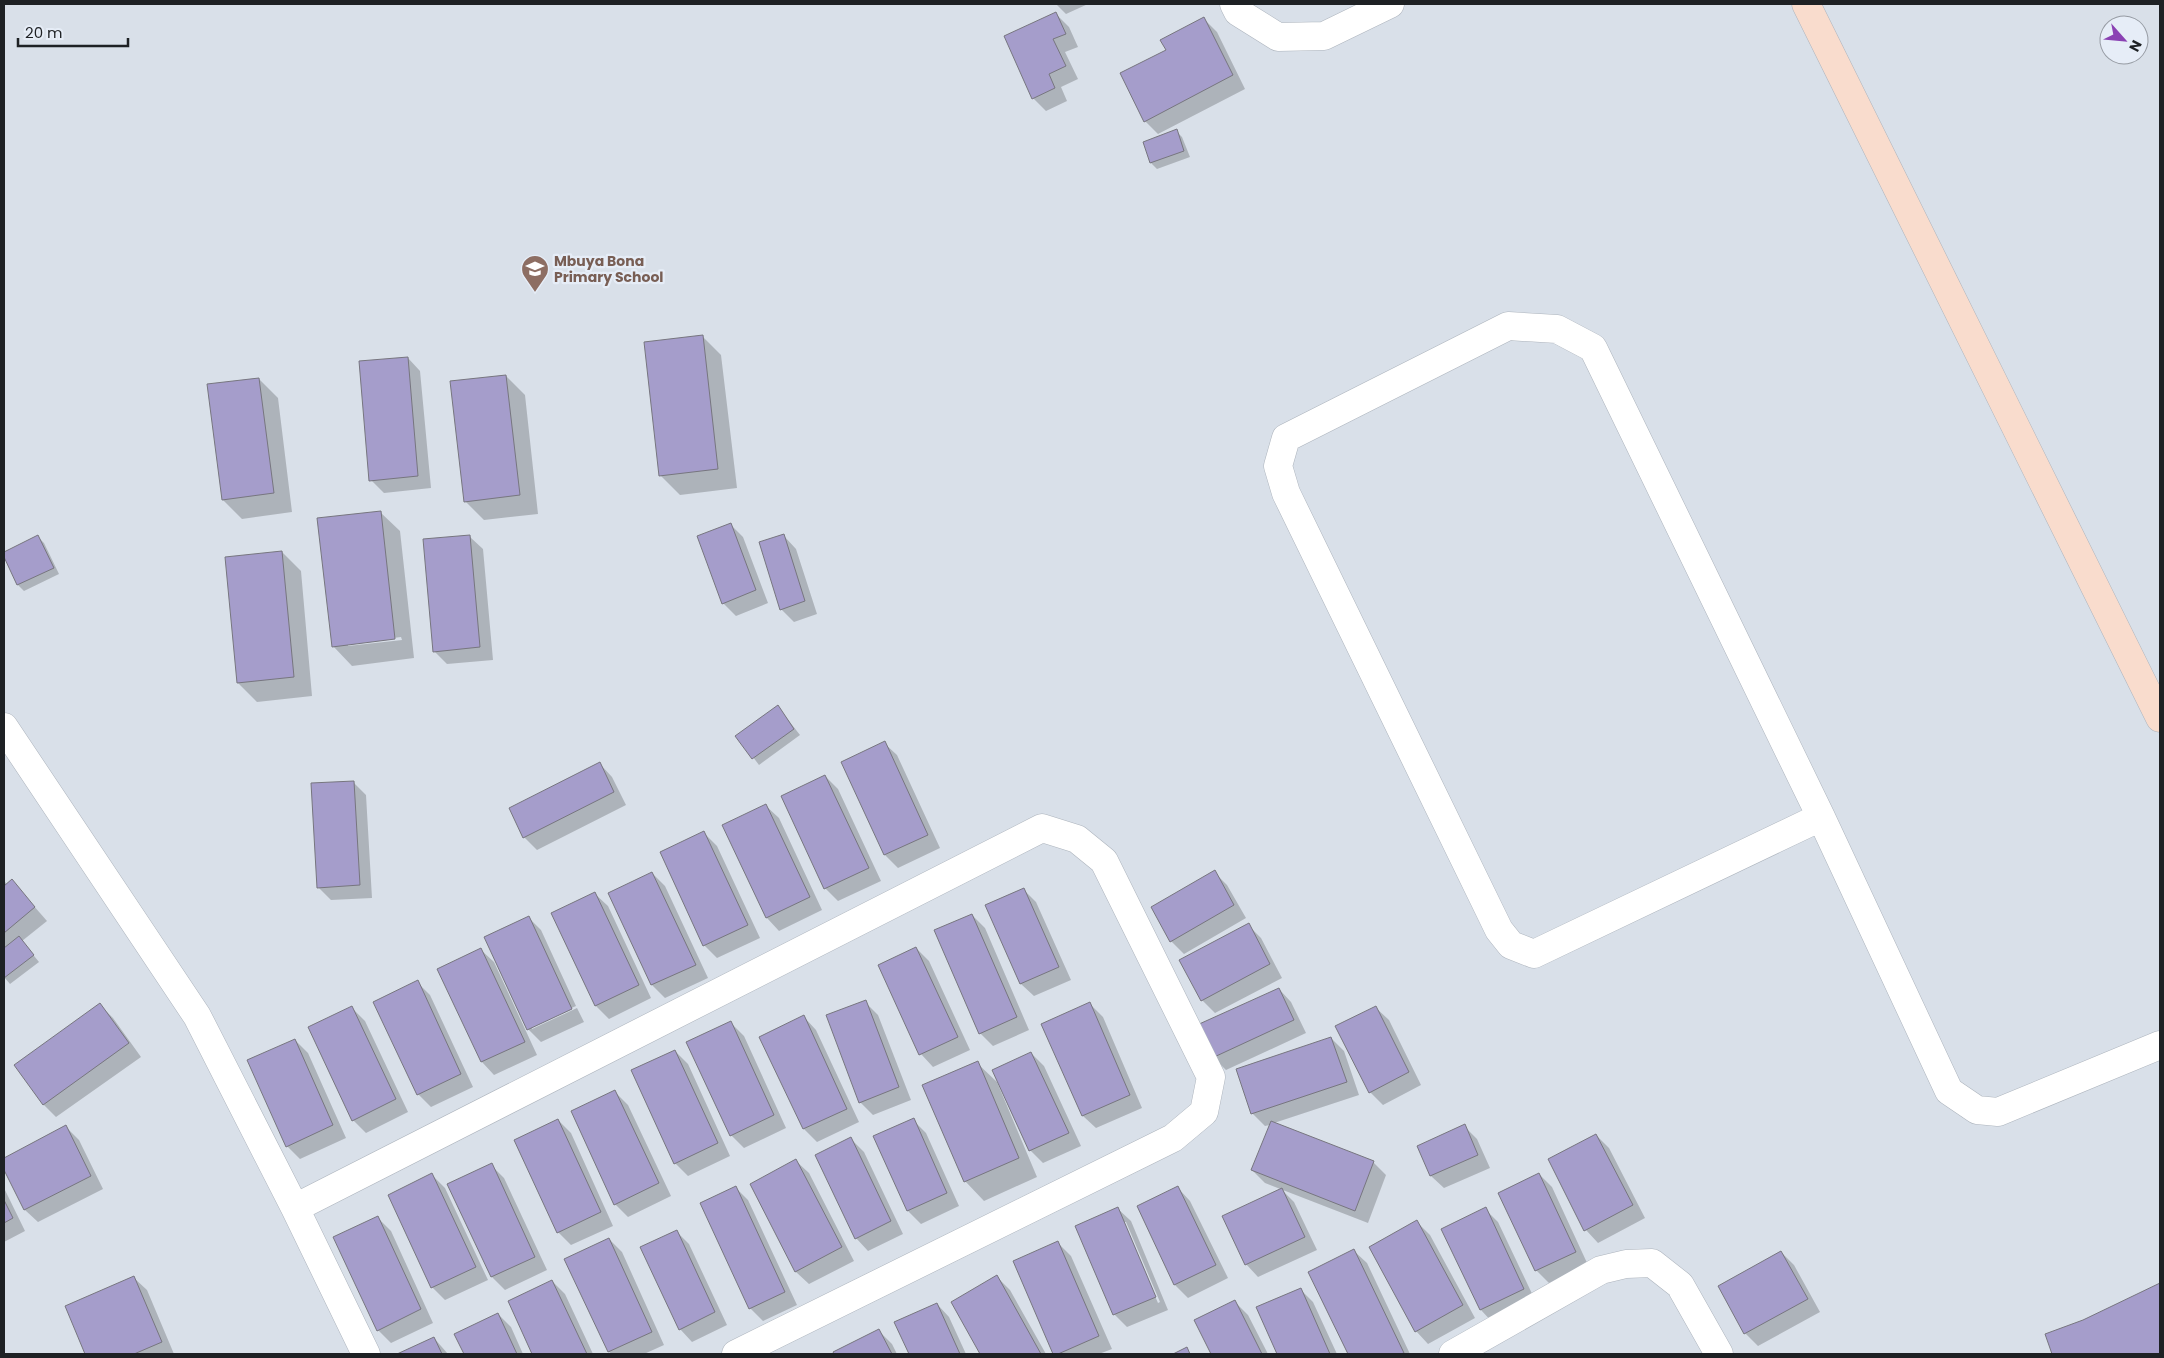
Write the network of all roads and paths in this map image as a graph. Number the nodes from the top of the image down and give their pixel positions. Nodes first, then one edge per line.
1 (1234, 4) edge
2 (1390, 4) edge
3 (1806, 4) edge
4 (2160, 718) edge
5 (4, 727) edge
6 (1820, 817) junction
7 (2160, 1045) edge
8 (295, 1208) junction
9 (366, 1354) edge
10 (736, 1354) edge
11 (1452, 1354) edge
12 (1719, 1354) edge

1 - 2 street
3 - 4 street
5 - 8 street
6 - 6 street
6 - 7 street
8 - 9 street
8 - 10 street
11 - 12 street

